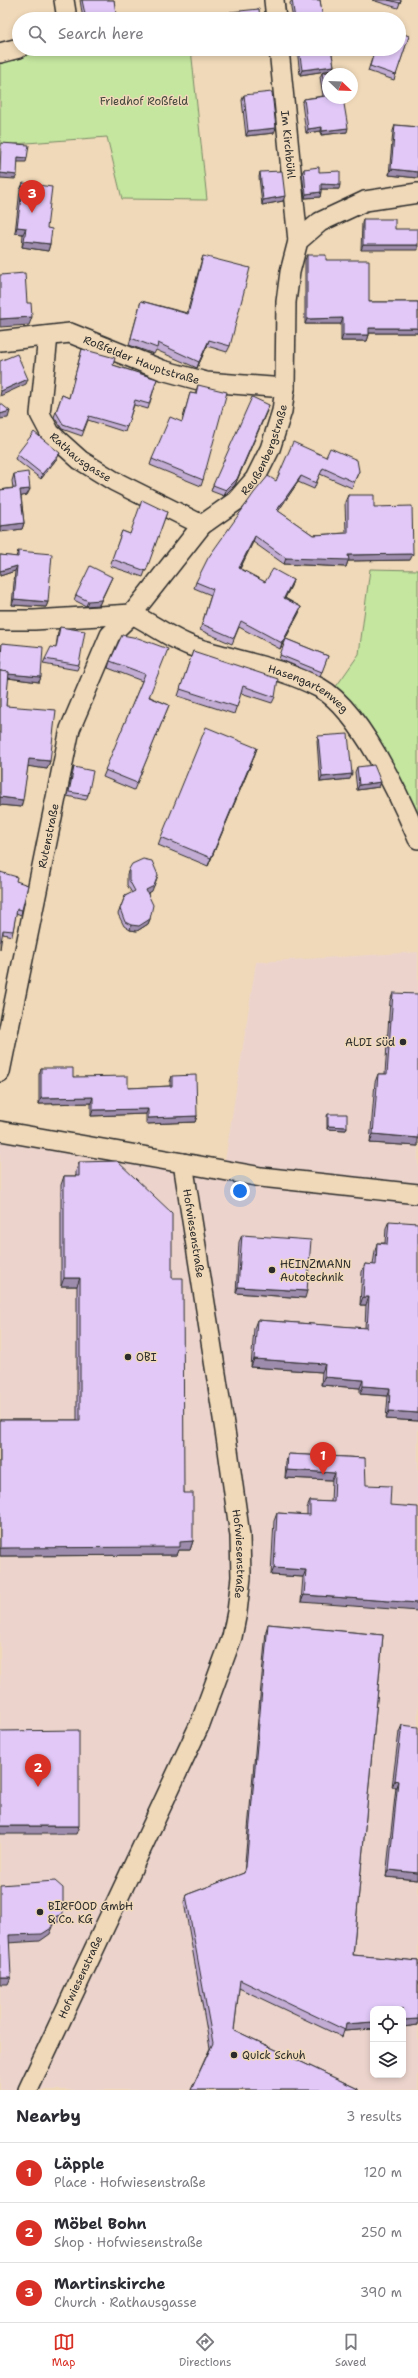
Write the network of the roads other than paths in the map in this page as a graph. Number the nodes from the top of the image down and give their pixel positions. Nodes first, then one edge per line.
1 (64, 0) edge
2 (274, 0) edge
3 (66, 12) edge
4 (275, 12) edge
5 (12, 50) edge
6 (0, 53) edge
7 (280, 56) edge
8 (418, 193) edge
9 (298, 241) junction
10 (48, 336) junction
11 (0, 342) edge
12 (285, 388) junction
13 (202, 525) junction
14 (132, 614) junction
15 (0, 620) edge
16 (418, 839) edge
17 (0, 1072) edge
18 (0, 1131) edge
19 (182, 1163) junction
20 (418, 1194) edge
21 (28, 2090) edge

1 - 3 street
2 - 4 street
5 - 6 street
7 - 9 street, Im Kirchbühl
8 - 9 street
9 - 12 street, Reußenbergstraße
10 - 11 street, Roßfelder Hauptstraße
10 - 12 street, Roßfelder Hauptstraße
10 - 13 street, Rathausgasse
12 - 13 street, Reußenbergstraße
13 - 14 street, Reußenbergstraße
14 - 15 street
14 - 16 street, Hasengartenweg
14 - 17 street, Rutenstraße
18 - 19 street
19 - 20 street
19 - 21 street, Hofwiesenstraße

